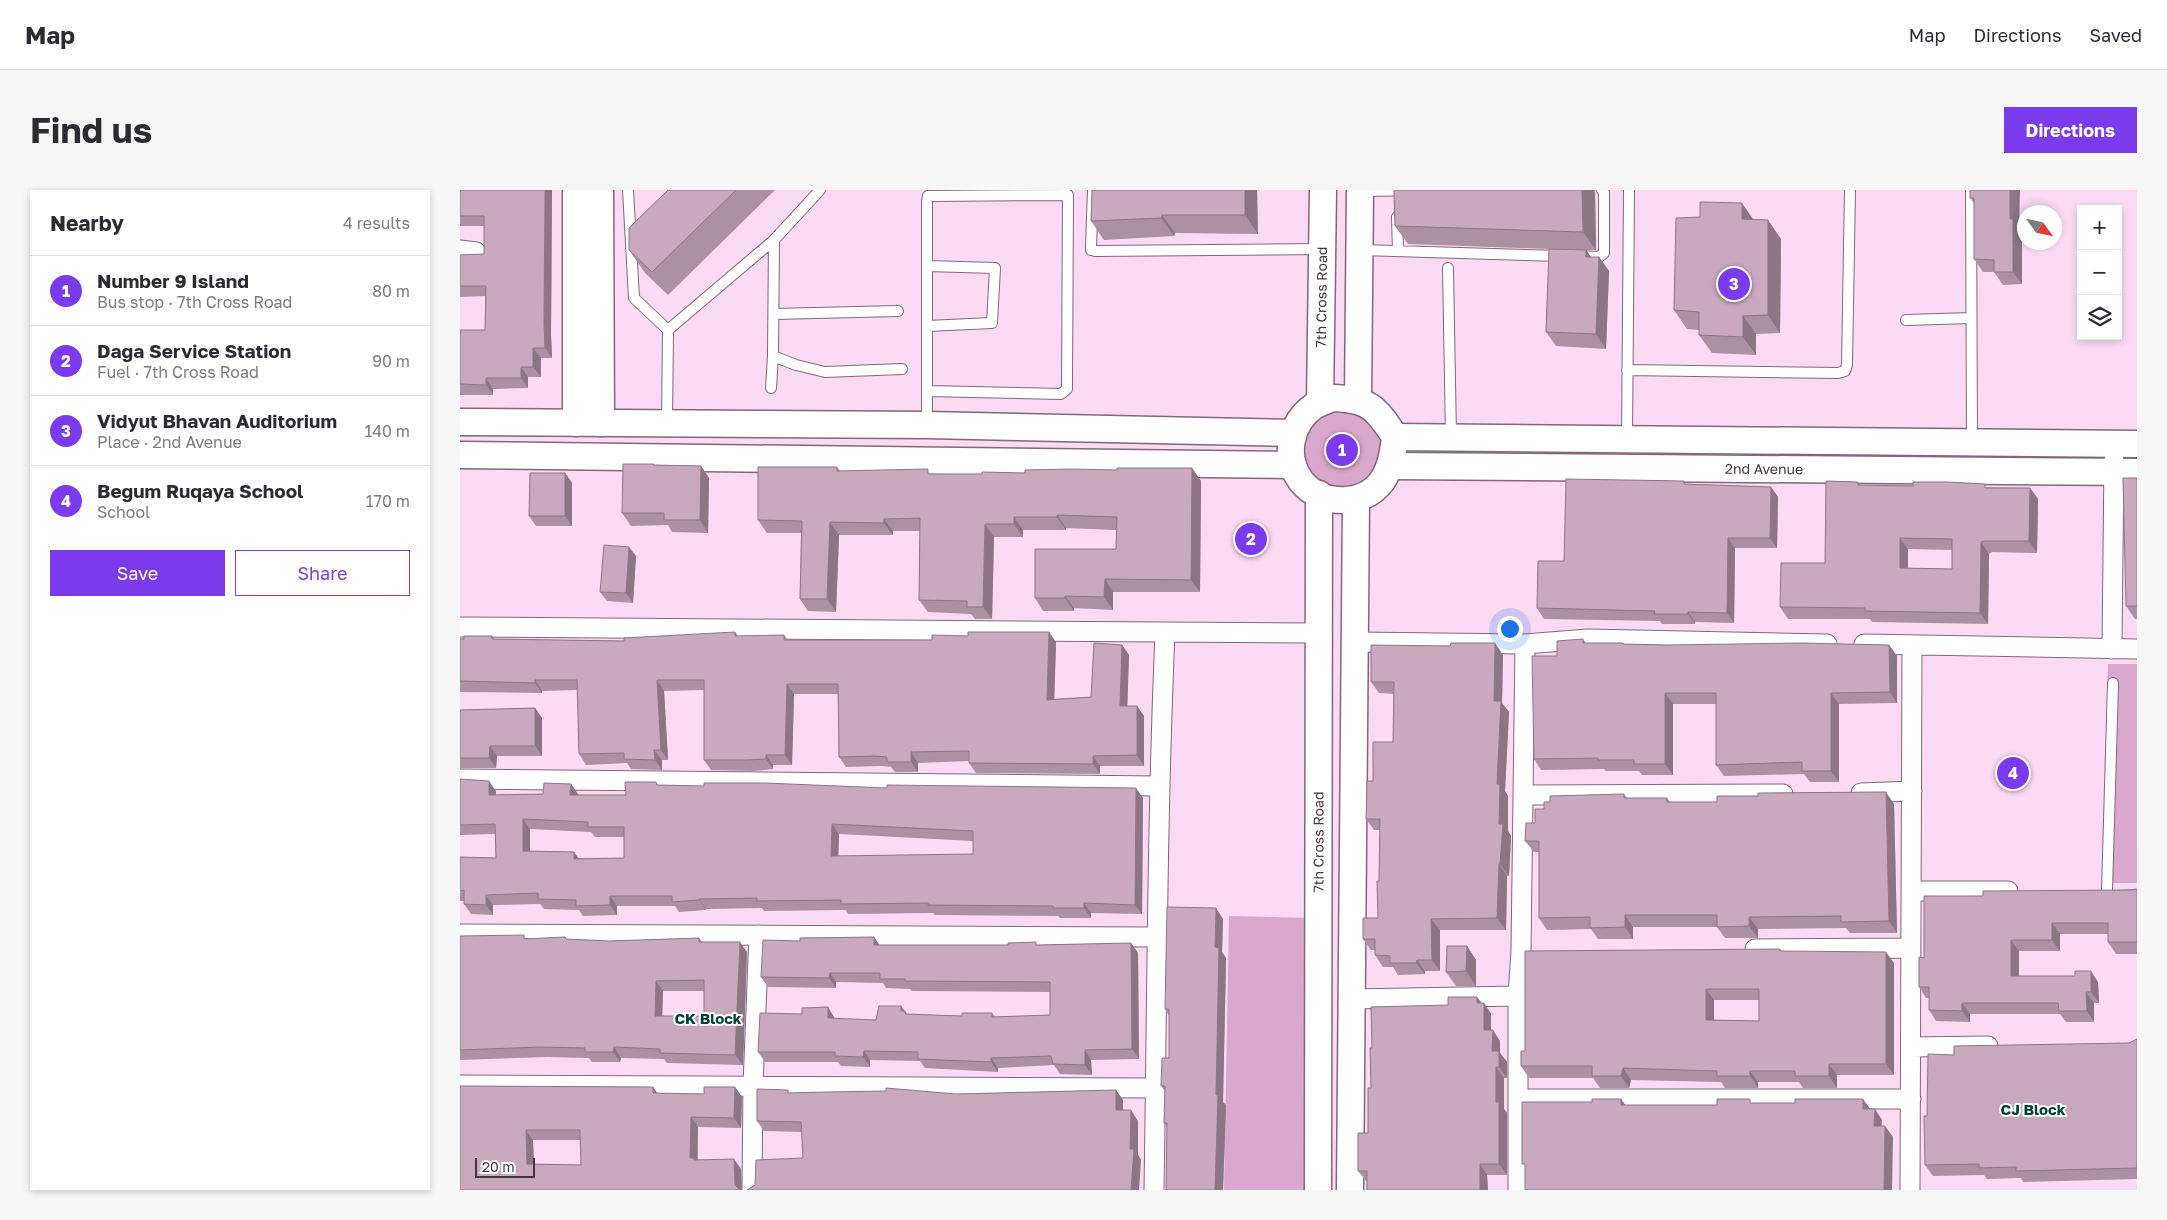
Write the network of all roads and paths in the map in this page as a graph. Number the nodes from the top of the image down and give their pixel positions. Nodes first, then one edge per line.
1 (628, 190) edge
2 (820, 190) edge
3 (1092, 190) edge
4 (1323, 190) edge
5 (1427, 190) edge
6 (1602, 190) edge
7 (1629, 190) edge
8 (1850, 190) edge
9 (1970, 190) edge
10 (1360, 191) edge
11 (588, 201) edge
12 (1397, 201) edge
13 (774, 240) junction
14 (1322, 249) junction
15 (1360, 250) junction
16 (1398, 251) junction
17 (927, 266) junction
18 (1448, 268) dead end
19 (898, 311) dead end
20 (774, 314) junction
21 (1971, 318) junction
22 (1906, 320) dead end
23 (927, 326) junction
24 (668, 330) junction
25 (773, 356) junction
26 (902, 369) dead end
27 (1627, 370) junction
28 (771, 388) dead end
29 (927, 391) junction
30 (1358, 400) junction
31 (1320, 403) junction
32 (460, 422) edge
33 (576, 423) junction
34 (601, 423) junction
35 (667, 423) junction
36 (927, 425) junction
37 (1293, 433) junction
38 (1395, 437) junction
39 (1451, 438) junction
40 (1627, 440) junction
41 (1972, 443) junction
42 (2126, 444) edge
43 (460, 455) edge
44 (1293, 465) junction
45 (1390, 466) junction
46 (2125, 472) edge
47 (1319, 494) junction
48 (1356, 500) junction
49 (460, 627) edge
50 (1165, 633) junction
51 (1317, 634) junction
52 (1356, 642) junction
53 (1525, 644) junction
54 (1912, 646) junction
55 (2112, 649) junction
56 (2137, 649) edge
57 (2112, 683) dead end
58 (460, 779) edge
59 (1158, 786) junction
60 (1912, 791) junction
61 (1847, 793) edge
62 (1798, 794) edge
63 (1523, 795) junction
64 (2087, 890) edge
65 (2114, 890) joint
66 (1911, 891) junction
67 (2028, 891) edge
68 (460, 934) edge
69 (759, 935) junction
70 (1158, 938) junction
71 (1911, 948) junction
72 (1738, 950) edge
73 (1521, 951) junction
74 (1541, 951) edge
75 (1518, 996) junction
76 (1351, 999) junction
77 (2009, 1045) edge
78 (1911, 1047) junction
79 (460, 1084) edge
80 (753, 1085) junction
81 (1156, 1088) junction
82 (1520, 1099) junction
83 (1911, 1099) junction
84 (752, 1190) edge
85 (1154, 1190) edge
86 (1318, 1190) edge
87 (1350, 1190) edge
88 (1518, 1190) edge
89 (1910, 1190) edge

1 - 24 lane
2 - 13 lane
3 - 14 lane
4 - 14 street, 7th Cross Road
5 - 12 lane
6 - 16 lane
7 - 27 lane
8 - 27 lane
9 - 21 lane
10 - 12 lane
10 - 15 street
11 - 33 street
11 - 34 street
12 - 16 lane
13 - 20 lane
13 - 24 lane
14 - 31 street, 7th Cross Road
15 - 16 lane
15 - 30 street
17 - 23 lane
17 - 23 lane
17 - 29 lane
18 - 39 lane
19 - 20 lane
20 - 25 lane
21 - 22 lane
21 - 41 lane
23 - 29 lane
24 - 35 lane
25 - 26 lane
25 - 28 lane
27 - 40 lane
29 - 36 lane
30 - 31 street
30 - 38 street
31 - 37 street
32 - 33 street
33 - 34 street
34 - 35 street
35 - 36 street
36 - 37 street
37 - 44 street
38 - 39 street, 2nd Avenue
38 - 45 street
39 - 40 street, 2nd Avenue
40 - 41 street, 2nd Avenue
41 - 42 street, 2nd Avenue
42 - 46 street
43 - 44 street
44 - 47 street
45 - 46 street, 2nd Avenue
45 - 48 street
46 - 55 street
47 - 48 street
47 - 51 street, 7th Cross Road
48 - 52 street
49 - 50 street
50 - 51 street
50 - 59 street
51 - 86 street, 7th Cross Road
52 - 53 street
52 - 76 street
53 - 54 street
53 - 63 street
54 - 55 street
54 - 60 street
55 - 56 street
57 - 65 lane
58 - 59 street
59 - 70 street
60 - 61 street
60 - 66 street
62 - 63 street
63 - 73 street
64 - 65 street
66 - 67 street
66 - 71 street
68 - 69 street
69 - 70 street
69 - 80 street
70 - 81 street
71 - 72 street
71 - 78 street
73 - 74 street
73 - 75 street
75 - 76 street
75 - 82 street
76 - 87 street
77 - 78 street
78 - 83 street
79 - 80 street
80 - 81 street
80 - 84 street
81 - 85 street
82 - 83 street
82 - 88 street
83 - 89 street

